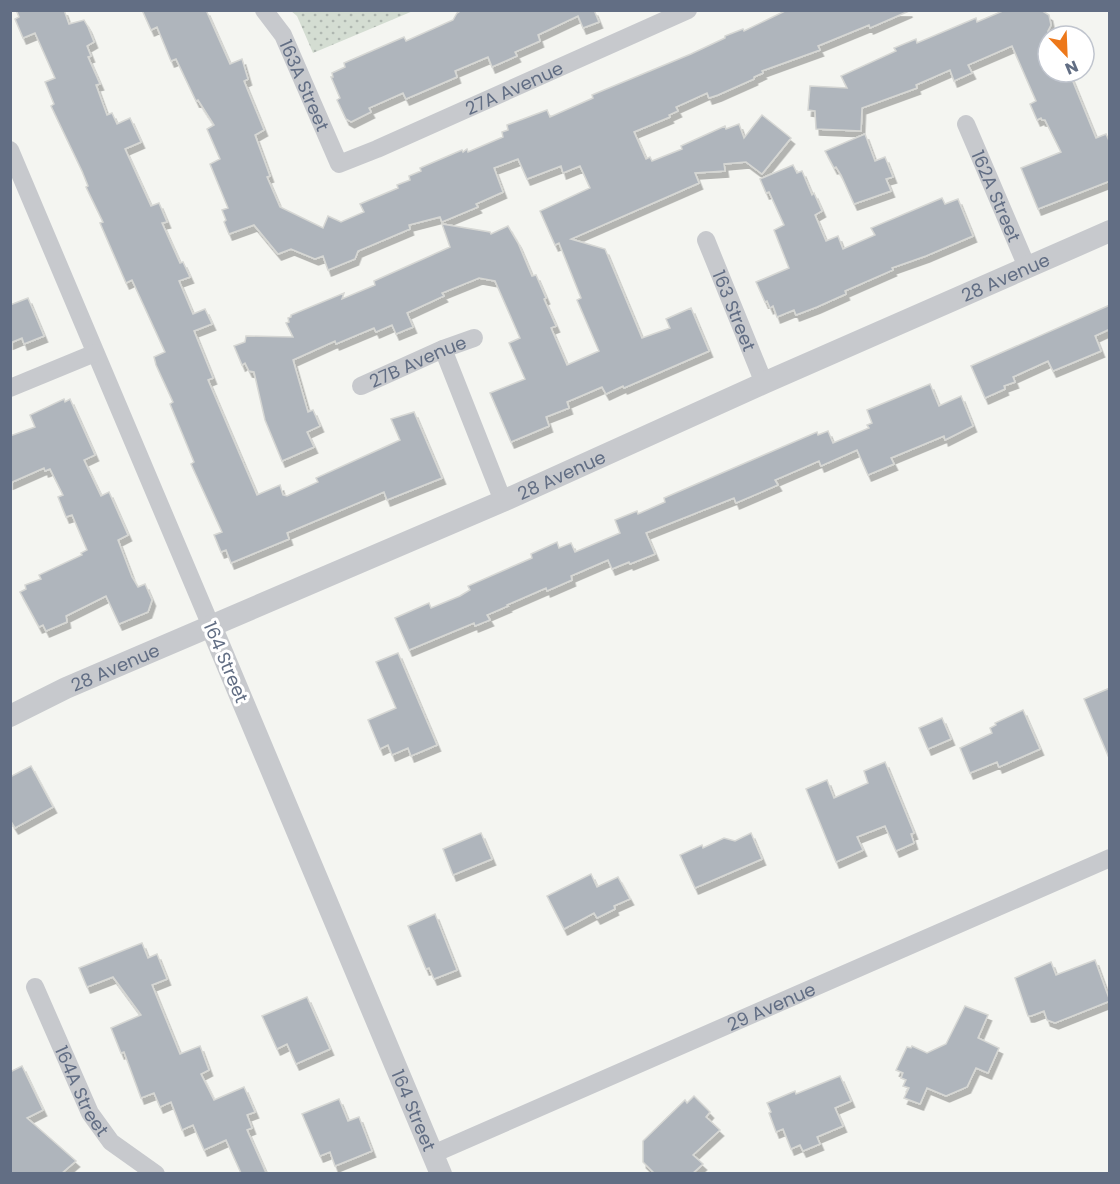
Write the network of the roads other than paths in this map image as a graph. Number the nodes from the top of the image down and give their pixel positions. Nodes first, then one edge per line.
1 (264, 10) edge
2 (688, 10) edge
3 (966, 124) dead end
4 (10, 150) edge
5 (339, 164) joint
6 (1110, 231) edge
7 (705, 240) dead end
8 (1027, 267) junction
9 (474, 338) dead end
10 (443, 349) junction
11 (95, 353) junction
12 (764, 383) junction
13 (361, 386) dead end
14 (10, 388) edge
15 (503, 501) junction
16 (211, 626) junction
17 (10, 716) edge
18 (1110, 858) edge
19 (34, 987) dead end
20 (437, 1164) edge
21 (156, 1173) edge

1 - 5 street, 163A Street
2 - 5 street, 27A Avenue
3 - 8 street, 162A Street
4 - 11 street, 164 Street
6 - 8 street, 28 Avenue
7 - 12 street, 163 Street
8 - 12 street, 28 Avenue
9 - 10 street, 27B Avenue
10 - 13 street, 27B Avenue
10 - 15 street
11 - 14 street
11 - 16 street, 164 Street
12 - 15 street, 28 Avenue
15 - 16 street, 28 Avenue
16 - 17 street, 28 Avenue
16 - 20 street, 164 Street
18 - 20 street, 29 Avenue
19 - 21 street, 164A Street

